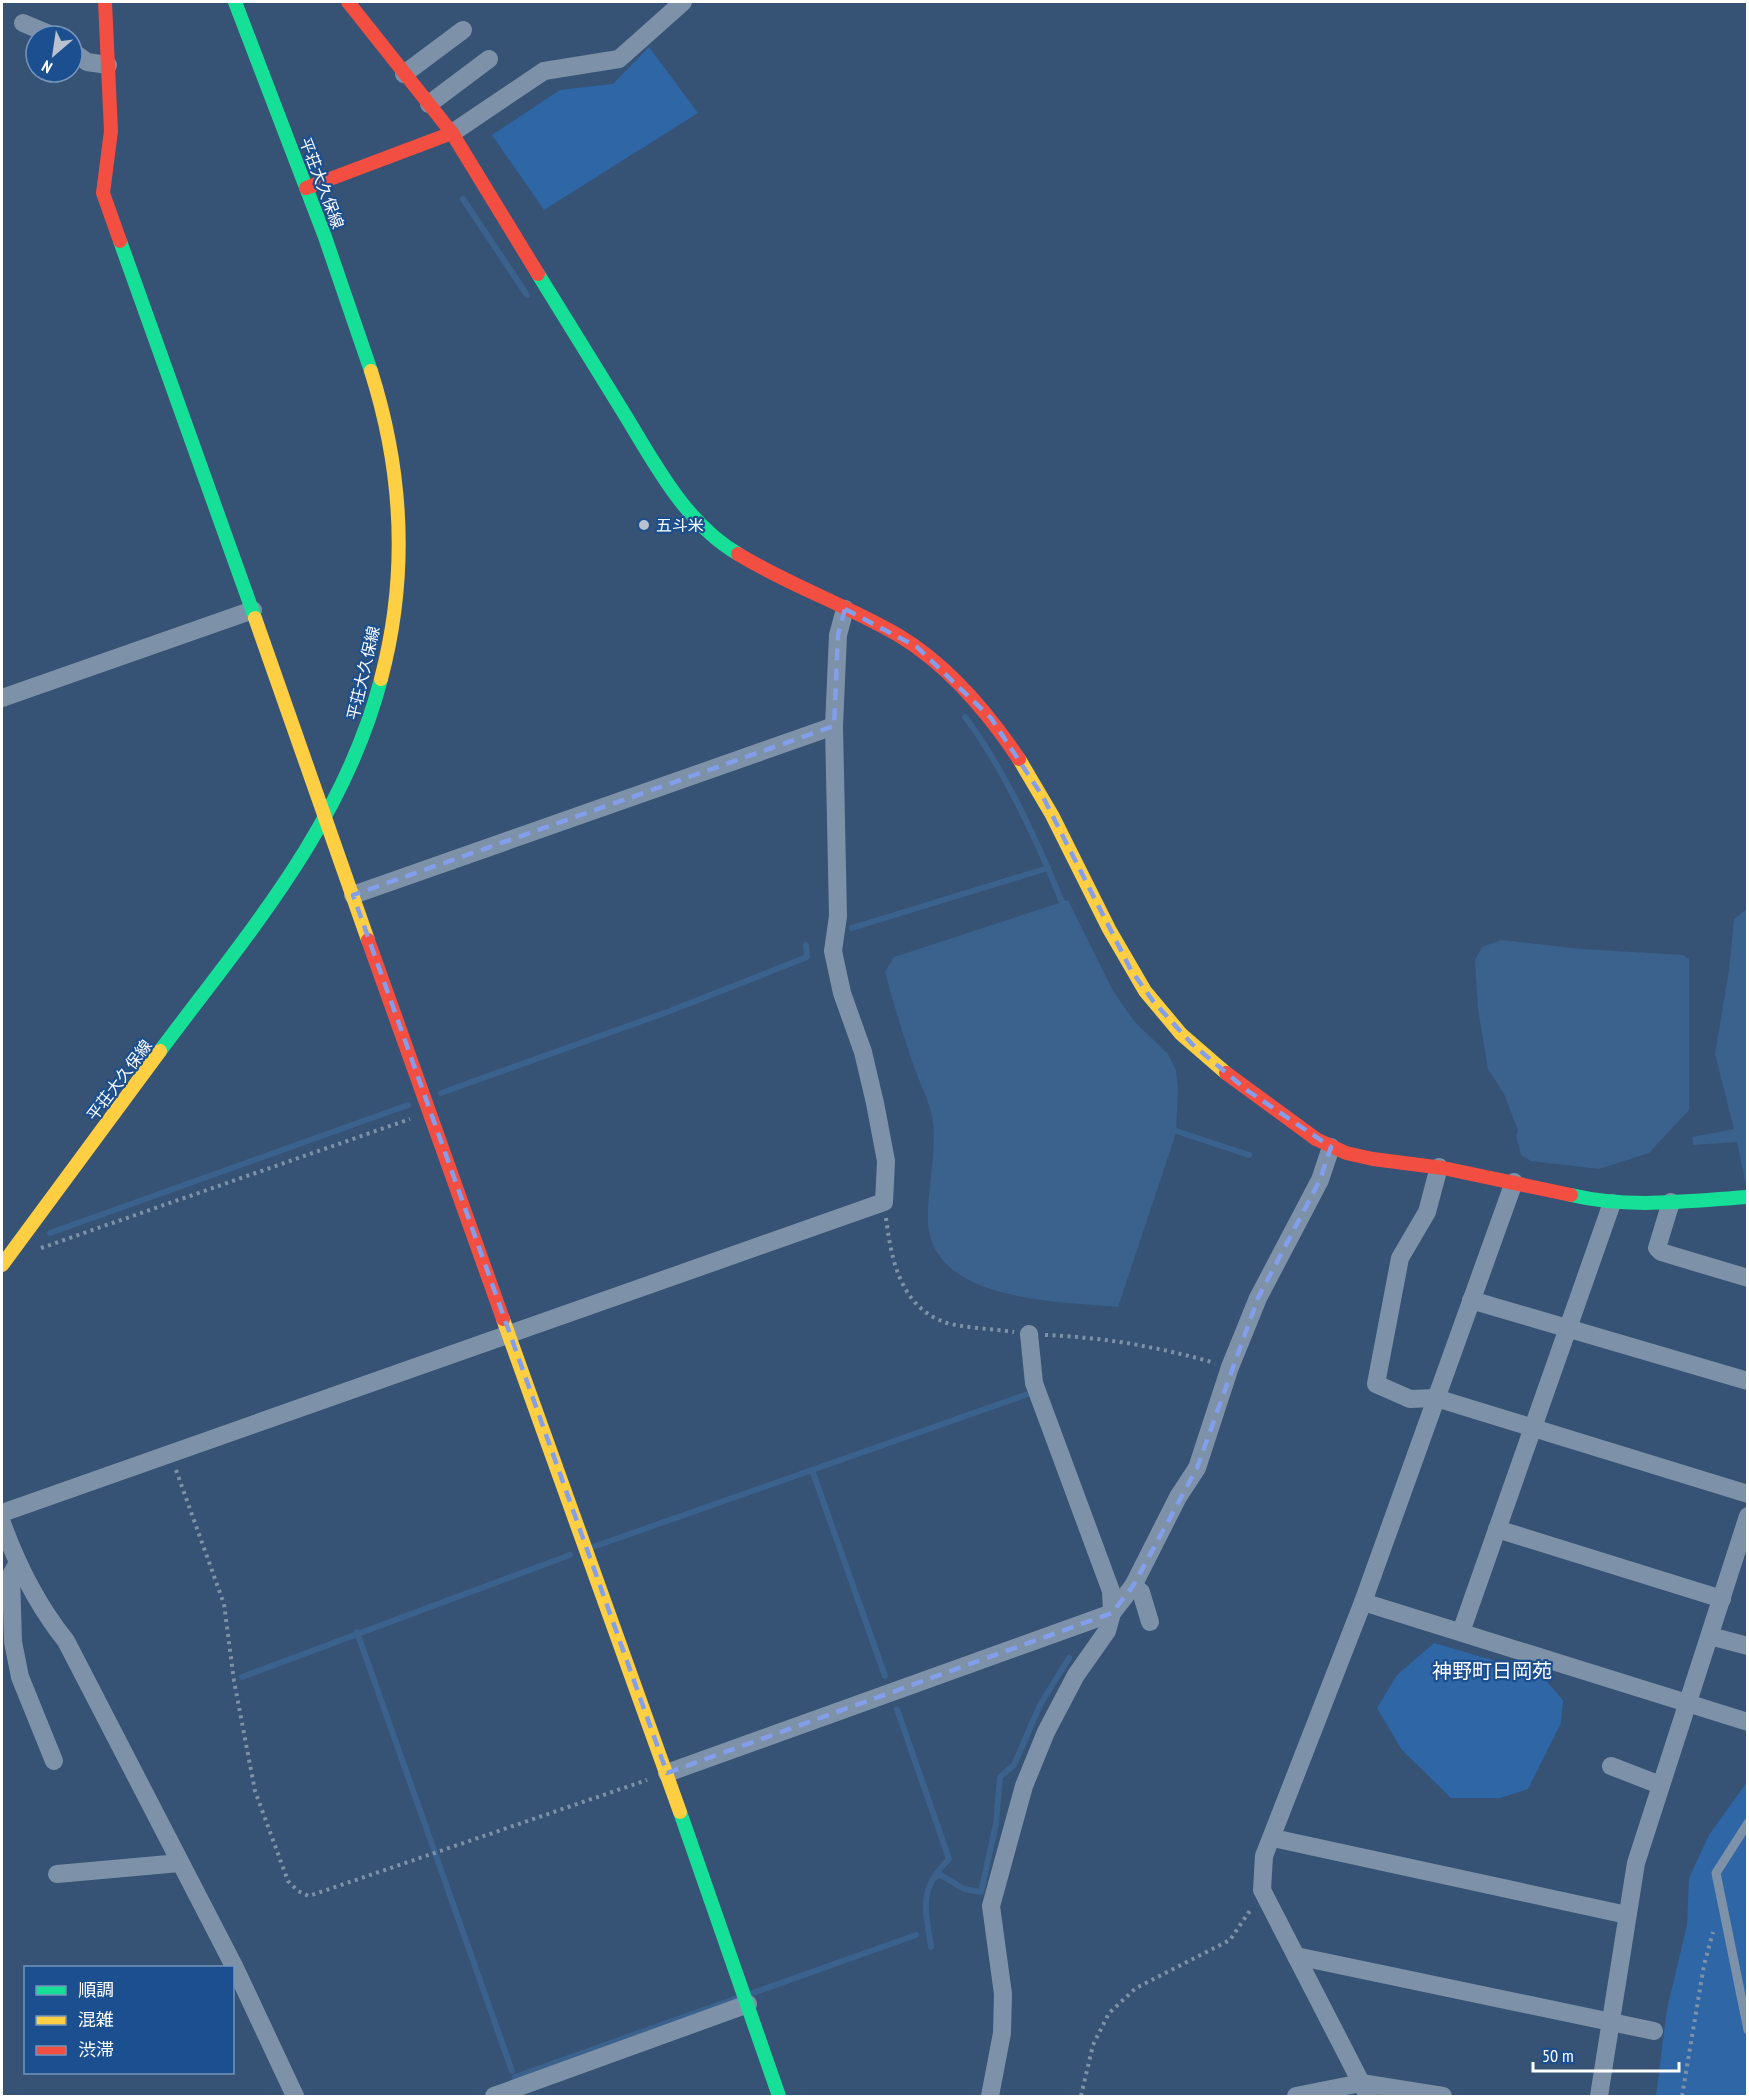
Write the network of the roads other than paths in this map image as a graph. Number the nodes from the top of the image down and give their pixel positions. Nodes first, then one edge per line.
1 (105, 2) edge
2 (235, 2) edge
3 (348, 2) edge
4 (683, 2) edge
5 (464, 30) dead end
6 (489, 59) dead end
7 (84, 60) edge
8 (108, 64) junction
9 (404, 74) junction
10 (429, 104) junction
11 (452, 133) junction
12 (306, 188) junction
13 (845, 609) junction
14 (254, 610) junction
15 (2, 698) edge
16 (834, 726) junction
17 (326, 818) junction
18 (353, 895) junction
19 (1331, 1147) junction
20 (1439, 1167) junction
21 (1514, 1182) junction
22 (1748, 1197) edge
23 (1671, 1202) junction
24 (1612, 1203) junction
25 (2, 1265) edge
26 (1748, 1278) edge
27 (1471, 1300) junction
28 (1568, 1328) junction
29 (507, 1333) junction
30 (1029, 1334) dead end
31 (1748, 1381) edge
32 (1436, 1398) junction
33 (1533, 1427) junction
34 (1748, 1494) edge
35 (2, 1513) edge
36 (1748, 1516) edge
37 (2, 1524) edge
38 (1497, 1528) junction
39 (1743, 1549) edge
40 (17, 1564) junction
41 (1133, 1586) junction
42 (1722, 1599) junction
43 (1363, 1602) junction
44 (1112, 1613) junction
45 (1150, 1622) dead end
46 (1461, 1632) junction
47 (1710, 1636) junction
48 (1748, 1646) edge
49 (1689, 1702) junction
50 (1748, 1722) edge
51 (54, 1761) dead end
52 (1611, 1766) dead end
53 (667, 1773) junction
54 (1660, 1785) junction
55 (1748, 1822) edge
56 (1273, 1838) junction
57 (180, 1863) junction
58 (57, 1874) dead end
59 (1627, 1915) junction
60 (1296, 1956) junction
61 (234, 1966) edge
62 (234, 1966) edge
63 (748, 2004) junction
64 (1609, 2022) junction
65 (1748, 2030) edge
66 (1654, 2031) dead end
67 (1365, 2090) edge
68 (295, 2097) edge
69 (494, 2097) edge
70 (779, 2097) edge
71 (990, 2097) edge
72 (1296, 2097) edge
73 (1443, 2097) edge
74 (1599, 2097) edge

1 - 8 street
2 - 12 street, 平荘大久保線
3 - 9 street
4 - 11 street
5 - 9 street
6 - 10 street
7 - 8 street
8 - 14 street
9 - 10 street
10 - 11 street
11 - 12 street
11 - 13 street
12 - 17 street, 平荘大久保線
13 - 16 street
13 - 19 street
14 - 15 street
14 - 17 street
16 - 18 street
16 - 29 street
17 - 18 street
17 - 25 street, 平荘大久保線
18 - 29 street
19 - 20 street
19 - 41 street
20 - 21 street
20 - 32 street
21 - 24 street
21 - 27 street
22 - 23 street
23 - 24 street
23 - 26 street
24 - 28 street
27 - 28 street
27 - 32 street
28 - 31 street
28 - 33 street
29 - 35 street
29 - 53 street
30 - 44 street
32 - 33 street
32 - 43 street
33 - 34 street
33 - 38 street
36 - 39 street
37 - 40 street
38 - 42 street
38 - 46 street
39 - 42 street
40 - 51 street
40 - 57 street
41 - 44 street
41 - 45 street
42 - 47 street
43 - 46 street
43 - 56 street
44 - 53 street
44 - 71 street
46 - 49 street
47 - 48 street
47 - 49 street
49 - 50 street
49 - 54 street
52 - 54 street
53 - 63 street
54 - 59 street
55 - 65 lane
56 - 59 street
56 - 60 street
57 - 58 street
57 - 62 street
59 - 64 street
60 - 64 street
60 - 67 street
61 - 68 street
63 - 69 street
63 - 70 street
64 - 66 street
64 - 74 street
67 - 72 street
67 - 73 street

